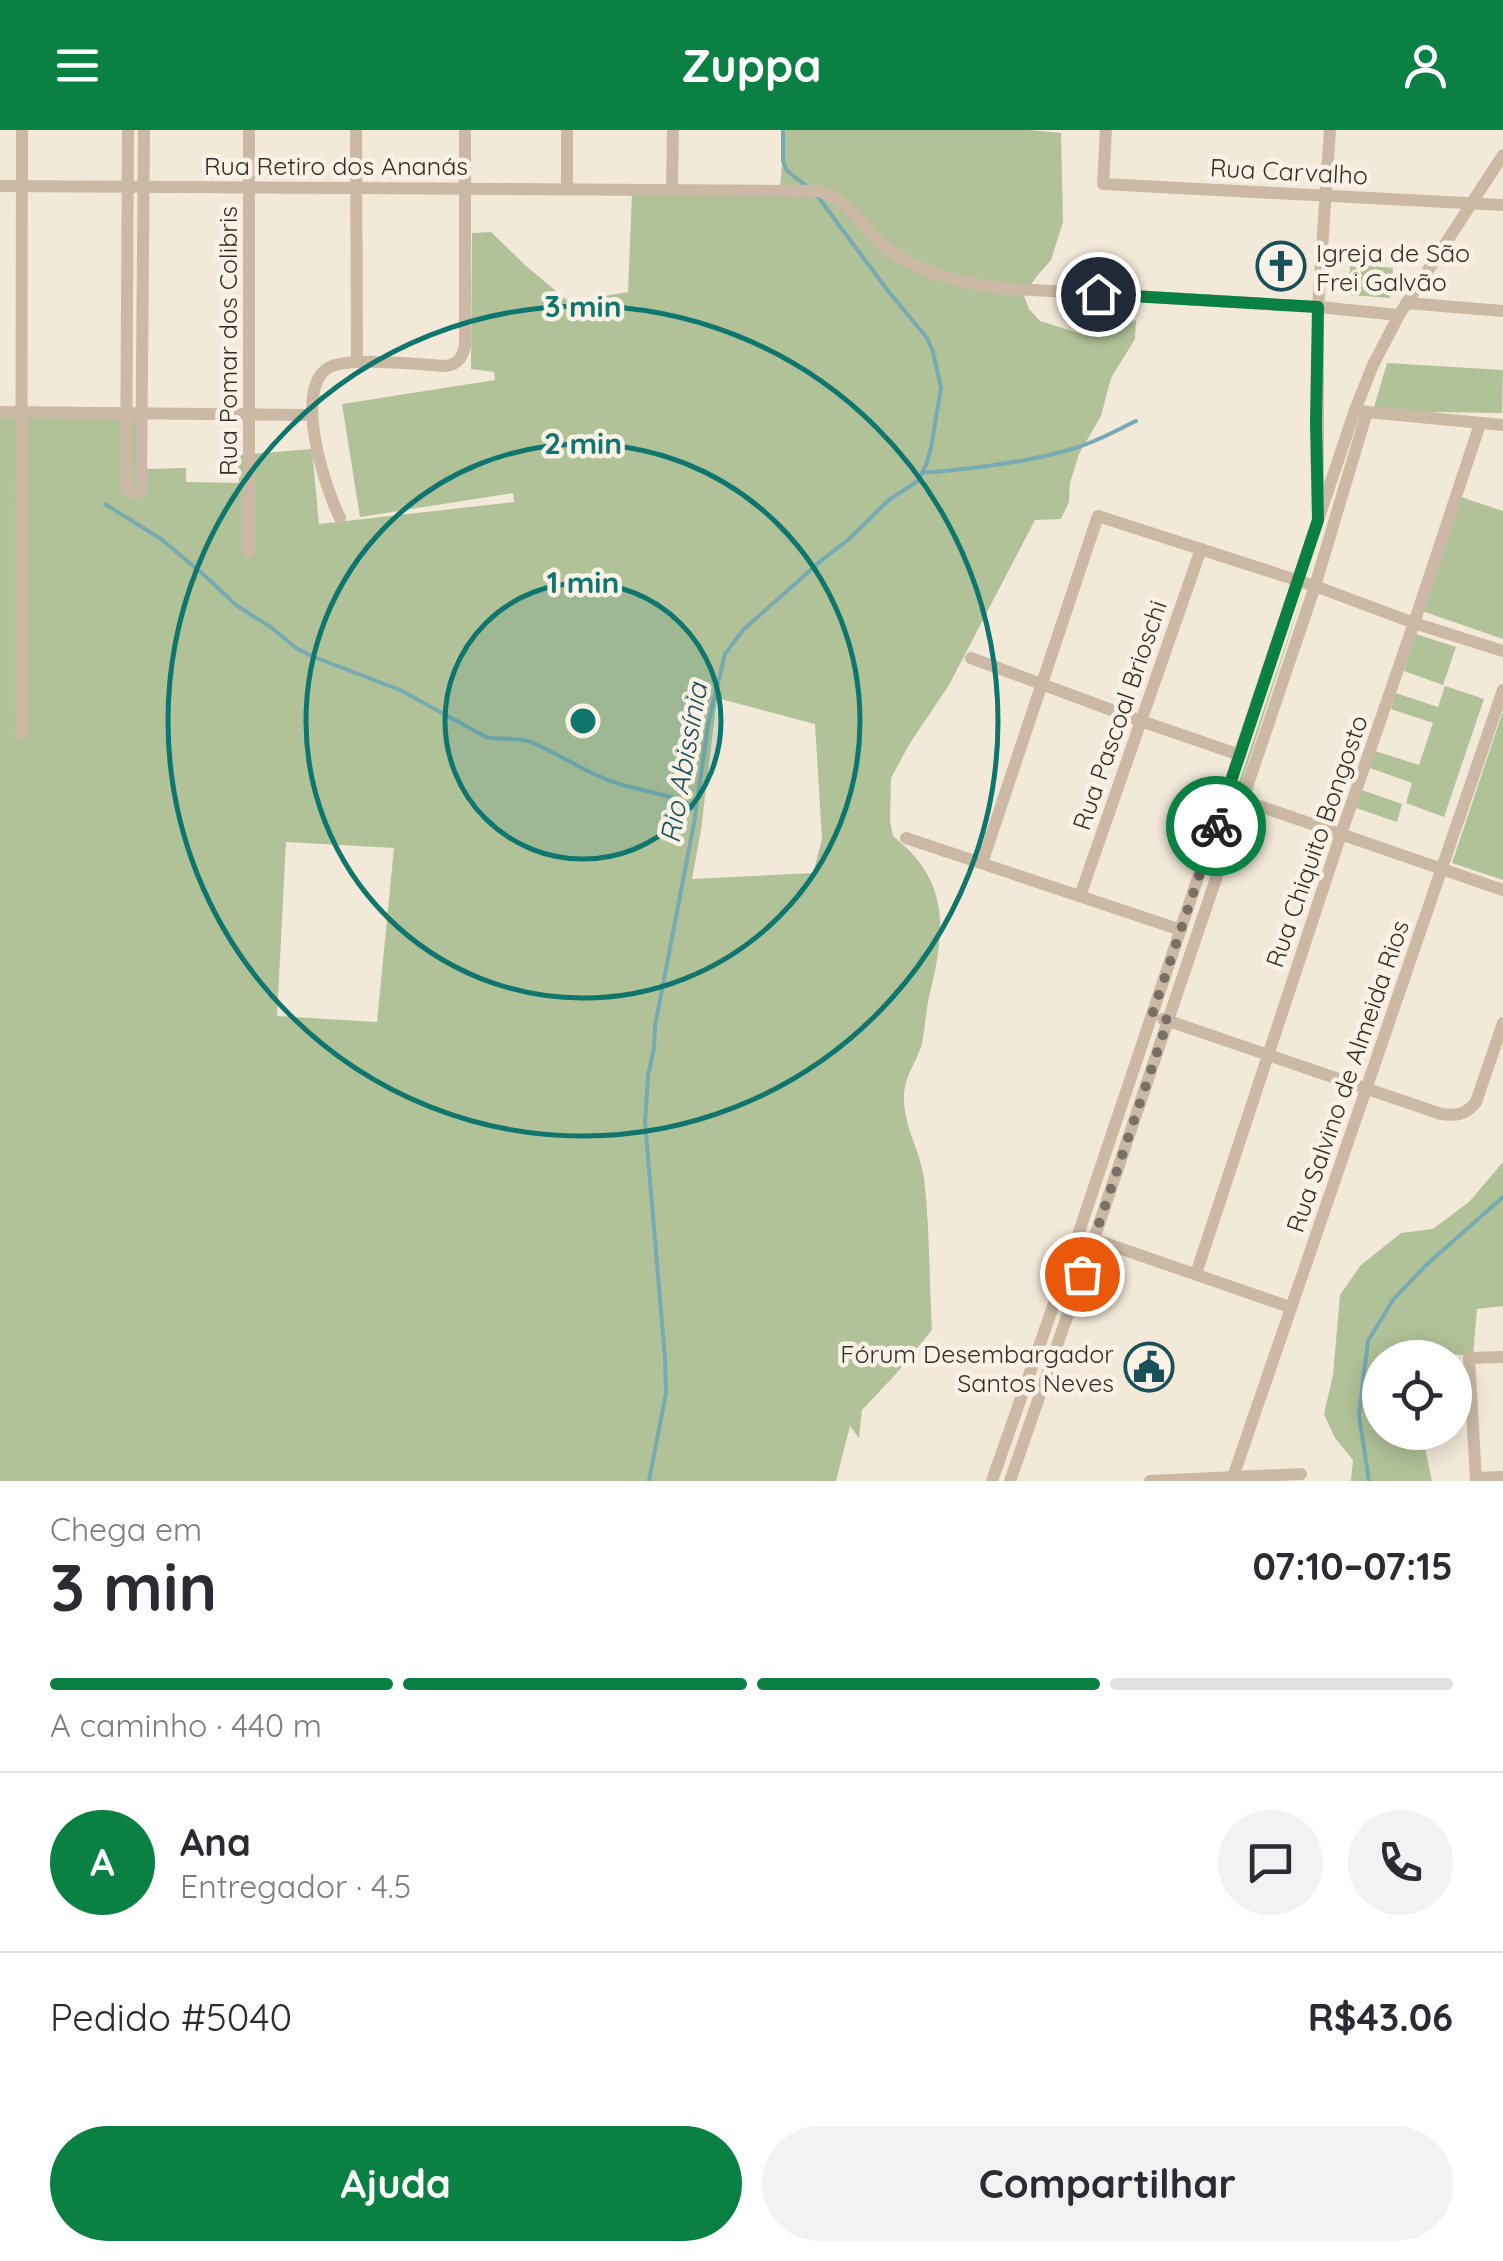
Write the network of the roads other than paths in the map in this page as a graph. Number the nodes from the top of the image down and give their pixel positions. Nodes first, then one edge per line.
1 (22, 130) edge
2 (128, 130) edge
3 (144, 130) edge
4 (250, 130) edge
5 (356, 130) edge
6 (465, 130) edge
7 (568, 130) edge
8 (674, 130) edge
9 (1106, 130) edge
10 (1330, 130) edge
11 (1503, 155) edge
12 (0, 186) edge
13 (21, 186) junction
14 (130, 186) junction
15 (145, 186) junction
16 (249, 187) junction
17 (356, 187) junction
18 (466, 188) junction
19 (567, 190) junction
20 (672, 190) junction
21 (1326, 196) junction
22 (1472, 204) junction
23 (1503, 205) edge
24 (1318, 307) junction
25 (1402, 309) junction
26 (1503, 311) edge
27 (356, 362) junction
28 (1361, 411) junction
29 (0, 412) edge
30 (21, 412) junction
31 (136, 412) junction
32 (250, 414) junction
33 (312, 415) junction
34 (1480, 424) junction
35 (1503, 425) edge
36 (340, 518) dead end
37 (1318, 520) junction
38 (1201, 549) junction
39 (249, 552) dead end
40 (1299, 580) junction
41 (1315, 586) junction
42 (1414, 623) junction
43 (1503, 652) edge
44 (971, 658) dead end
45 (1041, 685) junction
46 (1503, 690) edge
47 (1141, 721) junction
48 (21, 733) dead end
49 (1240, 755) junction
50 (1226, 795) junction
51 (1242, 800) junction
52 (1341, 834) junction
53 (906, 838) dead end
54 (982, 863) junction
55 (1441, 870) junction
56 (1503, 890) edge
57 (1080, 896) junction
58 (1181, 930) junction
59 (1152, 1015) junction
60 (1168, 1020) junction
61 (1503, 1024) edge
62 (1267, 1055) junction
63 (1368, 1088) junction
64 (1078, 1234) junction
65 (1094, 1240) junction
66 (1196, 1274) junction
67 (1290, 1308) junction
68 (1503, 1356) edge
69 (1301, 1474) dead end
70 (1503, 1476) edge
71 (1233, 1477) junction
72 (1476, 1480) edge
73 (992, 1481) edge
74 (1010, 1481) edge
75 (1150, 1481) edge

1 - 13 street
2 - 14 street
3 - 15 street
4 - 16 street, Rua Pomar dos Colibris
5 - 17 street
6 - 18 street
7 - 19 street
8 - 20 street
9 - 21 street, Rua Carvalho
10 - 21 street
11 - 22 street
12 - 13 street, Rua Retiro dos Ananás
13 - 14 street, Rua Retiro dos Ananás
13 - 30 street
14 - 15 street, Rua Retiro dos Ananás
14 - 31 street
15 - 16 street, Rua Retiro dos Ananás
15 - 31 street
16 - 17 street, Rua Retiro dos Ananás
16 - 32 street, Rua Pomar dos Colibris
17 - 18 street, Rua Retiro dos Ananás
17 - 27 street
18 - 19 street, Rua Retiro dos Ananás
18 - 27 street
19 - 20 street, Rua Retiro dos Ananás
20 - 24 street, Rua Retiro dos Ananás
21 - 22 street, Rua Carvalho
21 - 24 street
22 - 23 street, Rua Carvalho
22 - 25 street
24 - 25 street
24 - 37 street
25 - 26 street
25 - 28 street
27 - 33 street
28 - 34 street
28 - 37 street
28 - 41 street
29 - 30 street
30 - 31 street
30 - 48 street
31 - 31 street
31 - 32 street
32 - 33 street
32 - 39 street, Rua Pomar dos Colibris
33 - 36 street
34 - 35 street
34 - 42 street, Rua Chiquito Bongosto
37 - 40 street
38 - 40 street
38 - 45 street
38 - 47 street, Rua Pascoal Brioschi
40 - 41 street
40 - 49 street
41 - 42 street
41 - 51 street
42 - 43 street
42 - 52 street, Rua Chiquito Bongosto
44 - 45 street
45 - 47 street
45 - 54 street
46 - 55 street, Rua Salvino de Almeida Rios
47 - 49 street
47 - 57 street, Rua Pascoal Brioschi
49 - 50 street
50 - 51 street
50 - 58 street
51 - 52 street
51 - 60 street
52 - 55 street
52 - 62 street, Rua Chiquito Bongosto
53 - 54 street
54 - 57 street
55 - 56 street
55 - 63 street, Rua Salvino de Almeida Rios
57 - 58 street
58 - 59 street
59 - 60 street
59 - 64 street
60 - 62 street
60 - 65 street
61 - 63 street
62 - 63 street
62 - 66 street, Rua Chiquito Bongosto
63 - 67 street, Rua Salvino de Almeida Rios
64 - 65 street
64 - 73 street
65 - 66 street
65 - 74 street
66 - 67 street
67 - 71 street, Rua Salvino de Almeida Rios
68 - 72 street
69 - 71 street
70 - 72 street
71 - 75 street

